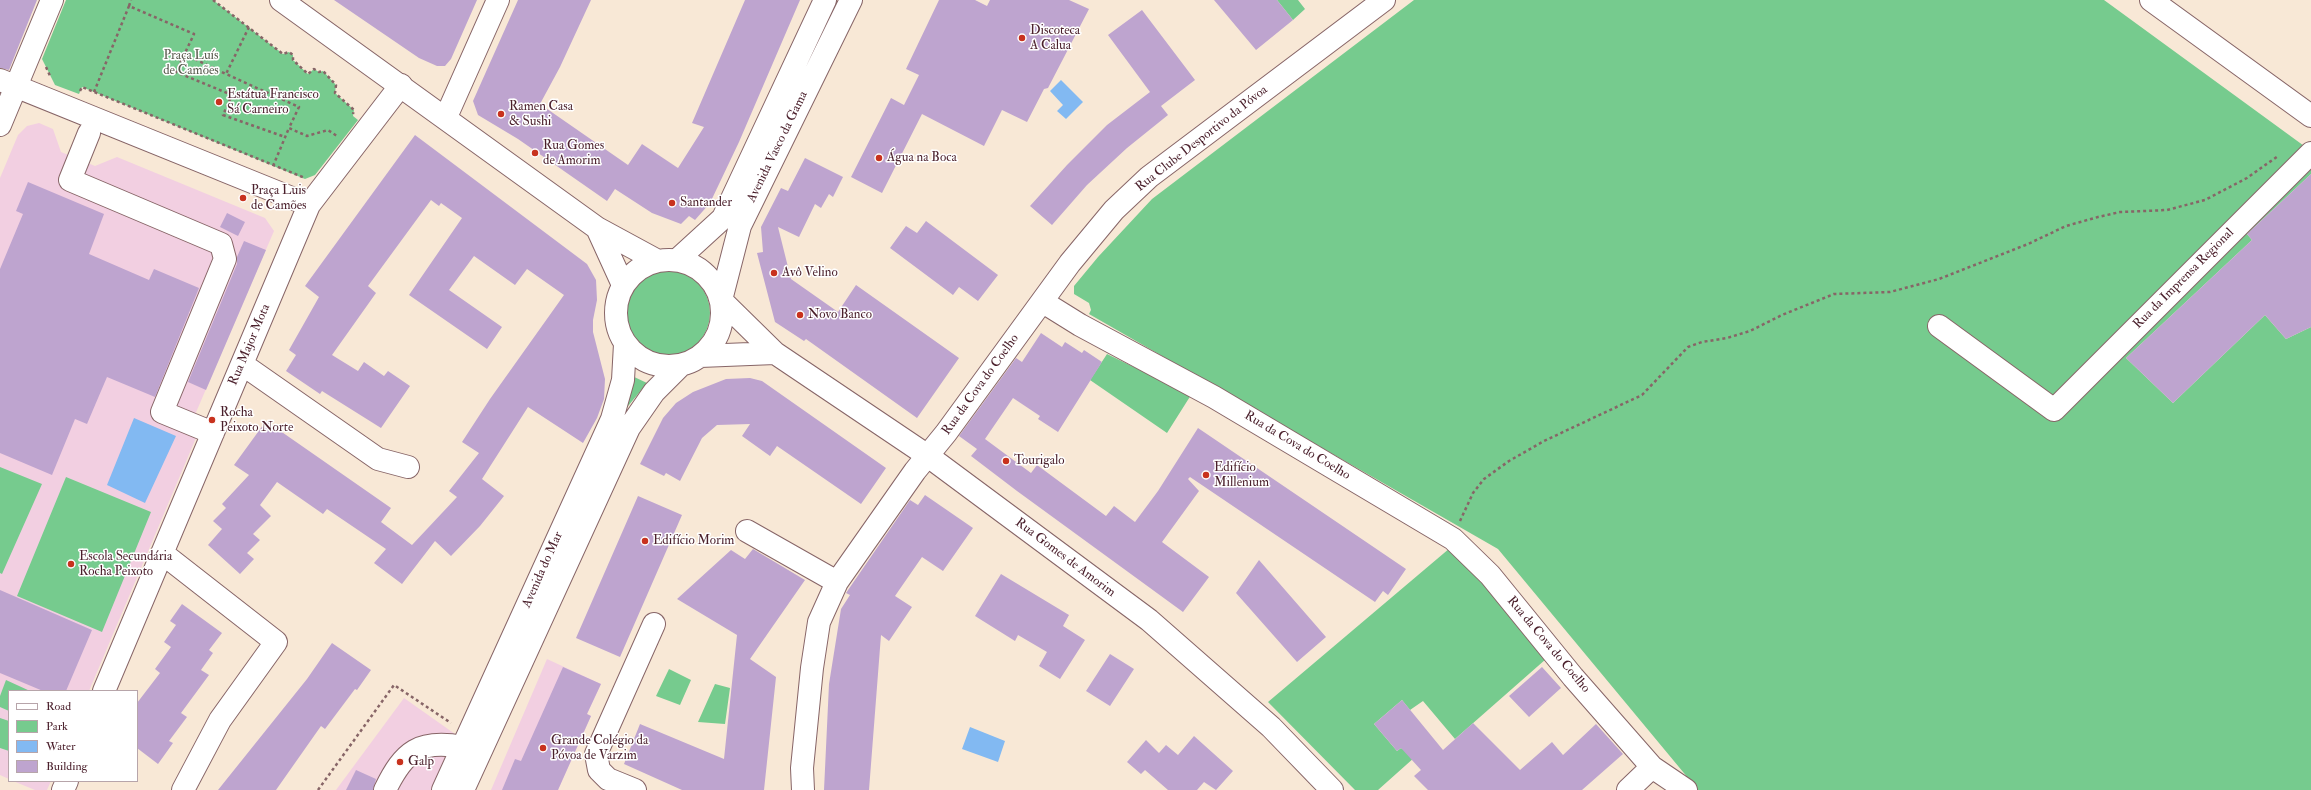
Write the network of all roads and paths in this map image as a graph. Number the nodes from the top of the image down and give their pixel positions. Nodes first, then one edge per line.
1 (52, 0) edge
2 (131, 0) edge
3 (213, 0) edge
4 (281, 0) edge
5 (498, 0) edge
6 (825, 0) edge
7 (851, 0) edge
8 (1384, 0) edge
9 (2151, 0) edge
10 (129, 6) junction
11 (249, 27) junction
12 (184, 54) junction
13 (45, 66) dead end
14 (226, 74) junction
15 (8, 83) edge
16 (55, 85) dead end
17 (401, 85) junction
18 (94, 92) junction
19 (79, 94) dead end
20 (353, 116) dead end
21 (2311, 116) edge
22 (446, 117) junction
23 (0, 125) edge
24 (288, 128) junction
25 (89, 133) dead end
26 (285, 137) junction
27 (342, 140) dead end
28 (2311, 153) edge
29 (2279, 155) dead end
30 (273, 166) junction
31 (310, 177) dead end
32 (309, 205) junction
33 (597, 228) junction
34 (667, 260) junction
35 (623, 285) junction
36 (721, 300) junction
37 (1043, 302) junction
38 (1939, 326) dead end
39 (625, 344) junction
40 (775, 353) junction
41 (690, 360) junction
42 (242, 364) junction
43 (213, 432) junction
44 (928, 456) junction
45 (408, 467) dead end
46 (747, 530) dead end
47 (1453, 539) junction
48 (162, 553) junction
49 (837, 582) junction
50 (654, 624) dead end
51 (104, 690) edge
52 (466, 740) junction
53 (1652, 767) junction
54 (183, 790) edge
55 (318, 790) edge
56 (385, 790) edge
57 (443, 790) edge
58 (464, 790) edge
59 (635, 790) edge
60 (803, 790) edge
61 (1332, 790) edge
62 (1628, 790) edge
63 (1686, 790) edge

1 - 15 street
2 - 10 path
3 - 11 path
4 - 17 street
5 - 22 street
6 - 34 street, Avenida Vasco da Gama
7 - 36 street, Avenida Vasco da Gama
8 - 37 street, Rua Clube Desportivo da Póvoa
9 - 21 street
10 - 12 path
10 - 18 path
11 - 14 path
11 - 20 path
12 - 14 path
12 - 26 path
13 - 16 path
14 - 24 path
15 - 23 street
15 - 32 street
17 - 22 street
17 - 32 street, Rua Major Mota
18 - 19 path
18 - 30 path
22 - 33 street
24 - 26 path
24 - 27 path
25 - 43 street
26 - 30 path
28 - 38 street, Rua da Imprensa Regional
29 - 47 path
30 - 31 path
32 - 42 street, Rua Major Mota
33 - 34 street
33 - 35 street
34 - 35 street
34 - 36 street
35 - 39 street
36 - 40 street, Rua Gomes de Amorim
36 - 41 street
37 - 44 street, Rua da Cova do Coelho
37 - 47 street, Rua da Cova do Coelho
39 - 41 street
39 - 52 street, Avenida do Mar
40 - 41 street
40 - 44 street, Rua Gomes de Amorim
41 - 58 street, Avenida do Mar
42 - 43 street, Rua Major Mota
42 - 45 street
43 - 48 street, Rua Major Mota
44 - 49 street, Rua da Cova do Coelho
44 - 61 street, Rua Gomes de Amorim
46 - 49 street
47 - 53 street, Rua da Cova do Coelho
48 - 51 street, Rua Major Mota
48 - 54 street
49 - 60 street, Rua da Cova do Coelho
50 - 59 street
52 - 55 path
52 - 56 street
52 - 57 street, Avenida do Mar
53 - 62 street
53 - 63 street, Rua da Cova do Coelho

